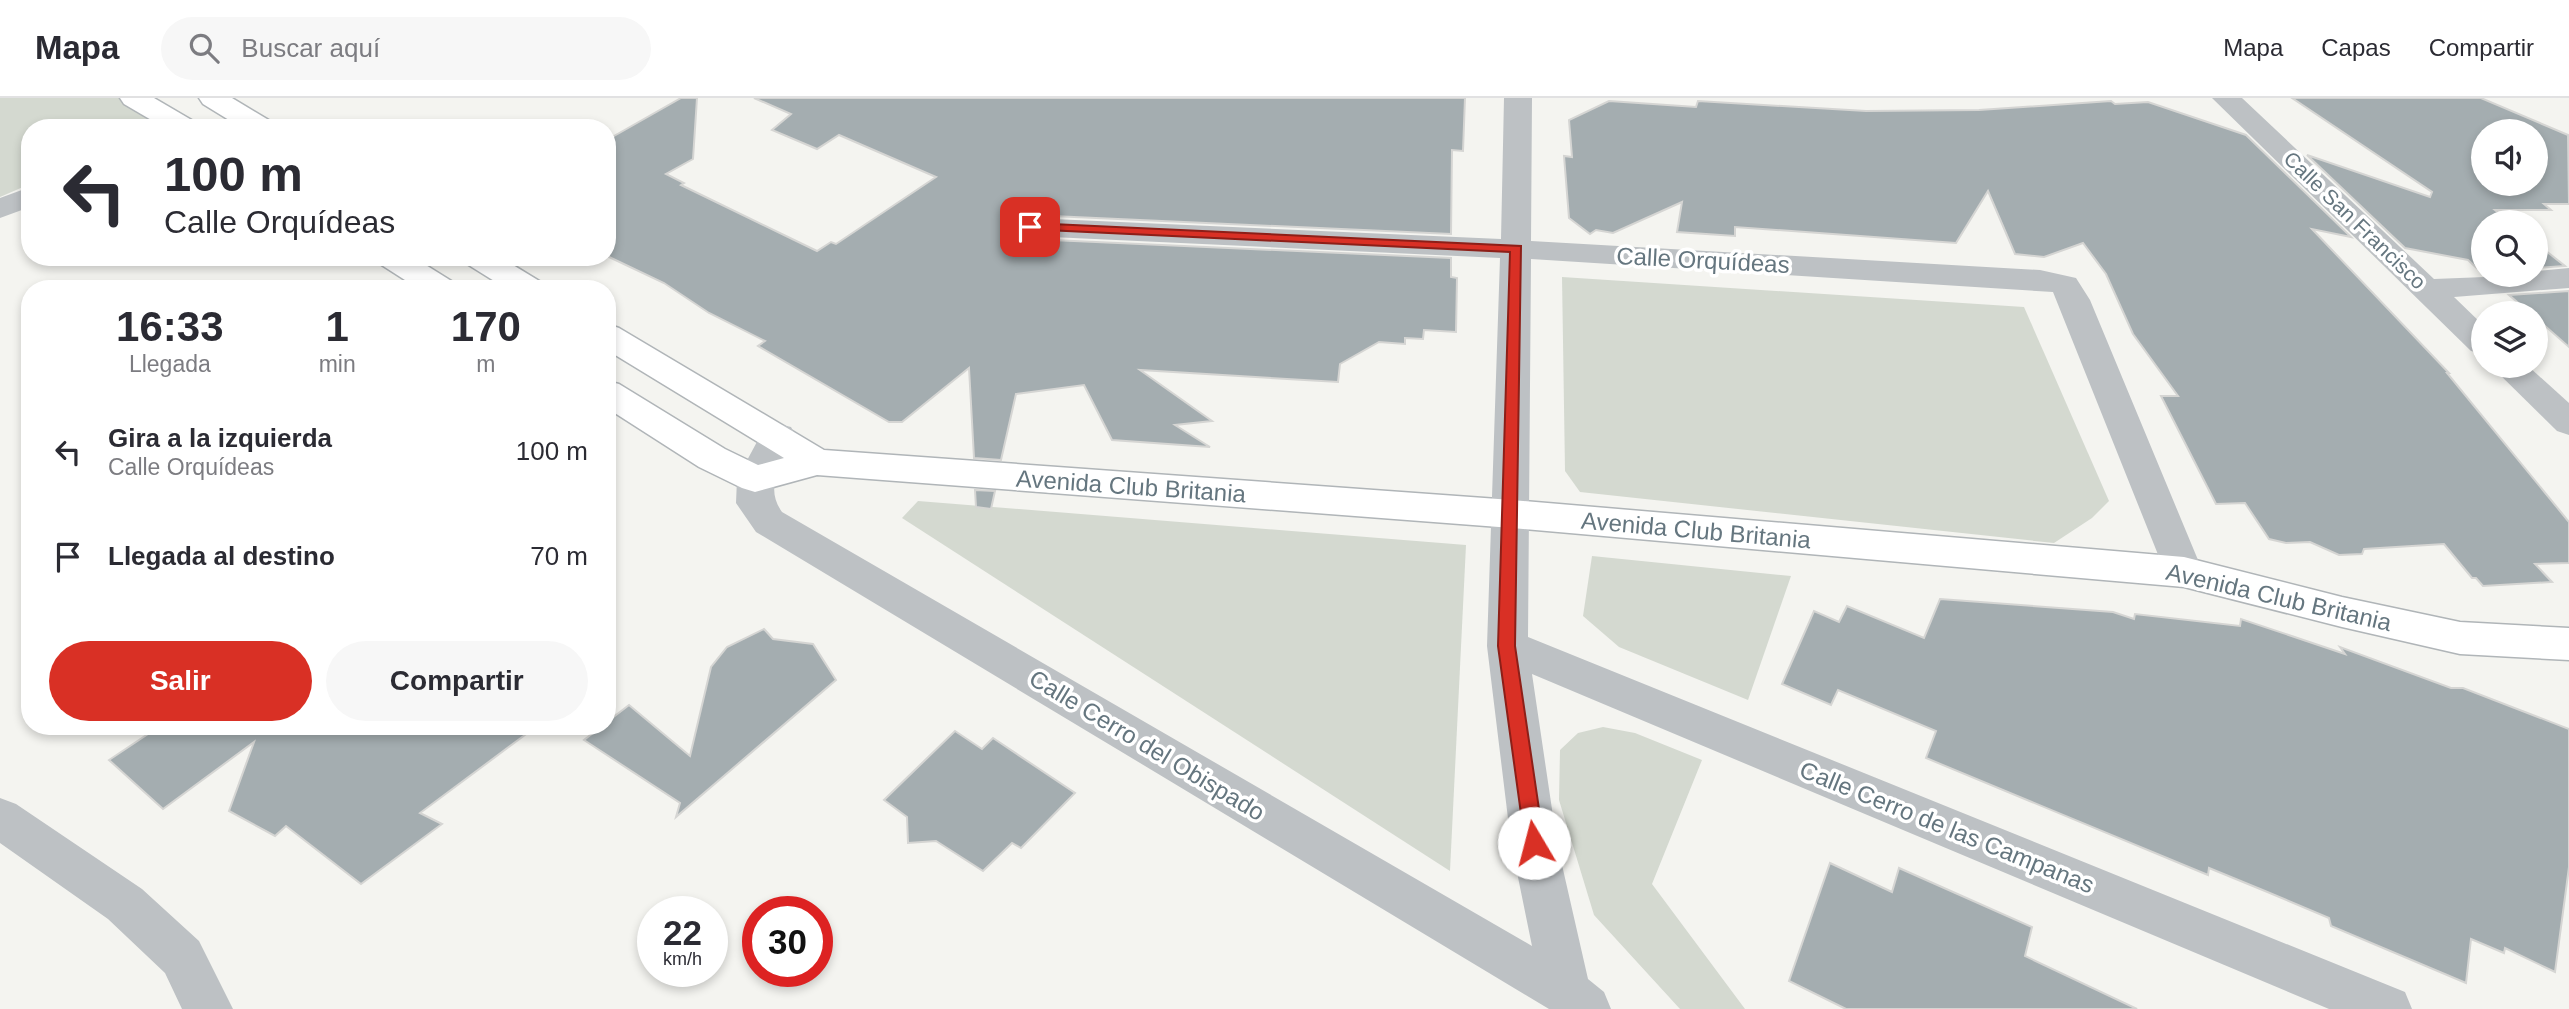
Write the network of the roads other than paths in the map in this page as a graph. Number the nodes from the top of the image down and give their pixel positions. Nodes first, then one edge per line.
1 (134, 98) edge
2 (213, 98) edge
3 (1518, 98) edge
4 (2226, 98) edge
5 (169, 119) edge
6 (247, 119) edge
7 (21, 200) edge
8 (0, 209) edge
9 (1030, 227) dead end
10 (1517, 248) junction
11 (405, 266) edge
12 (493, 266) edge
13 (2569, 278) edge
14 (428, 280) edge
15 (515, 280) edge
16 (2426, 289) junction
17 (2471, 332) edge
18 (616, 340) edge
19 (2521, 378) edge
20 (616, 398) edge
21 (2569, 423) edge
22 (778, 436) junction
23 (817, 462) junction
24 (755, 479) junction
25 (1512, 514) junction
26 (2184, 572) junction
27 (2569, 644) edge
28 (1507, 646) junction
29 (0, 818) edge
30 (1576, 1001) edge
31 (208, 1009) edge
32 (2387, 1009) edge

1 - 5 main road
2 - 6 main road
3 - 10 street
4 - 16 street, Calle San Francisco
7 - 8 street
9 - 10 street, Calle Orquídeas
10 - 25 street
10 - 26 street, Calle Orquídeas
11 - 14 main road
12 - 15 main road
13 - 16 street
16 - 17 street, Calle San Francisco
18 - 22 main road
19 - 21 street
20 - 24 main road
22 - 23 main road, Avenida Club Britania
22 - 24 street
23 - 24 main road, Avenida Club Britania
23 - 25 main road, Avenida Club Britania
24 - 30 street, Calle Cerro del Obispado
25 - 26 main road, Avenida Club Britania
25 - 28 street
26 - 27 main road, Avenida Club Britania
28 - 30 street
28 - 32 street, Calle Cerro de las Campanas
29 - 31 street

